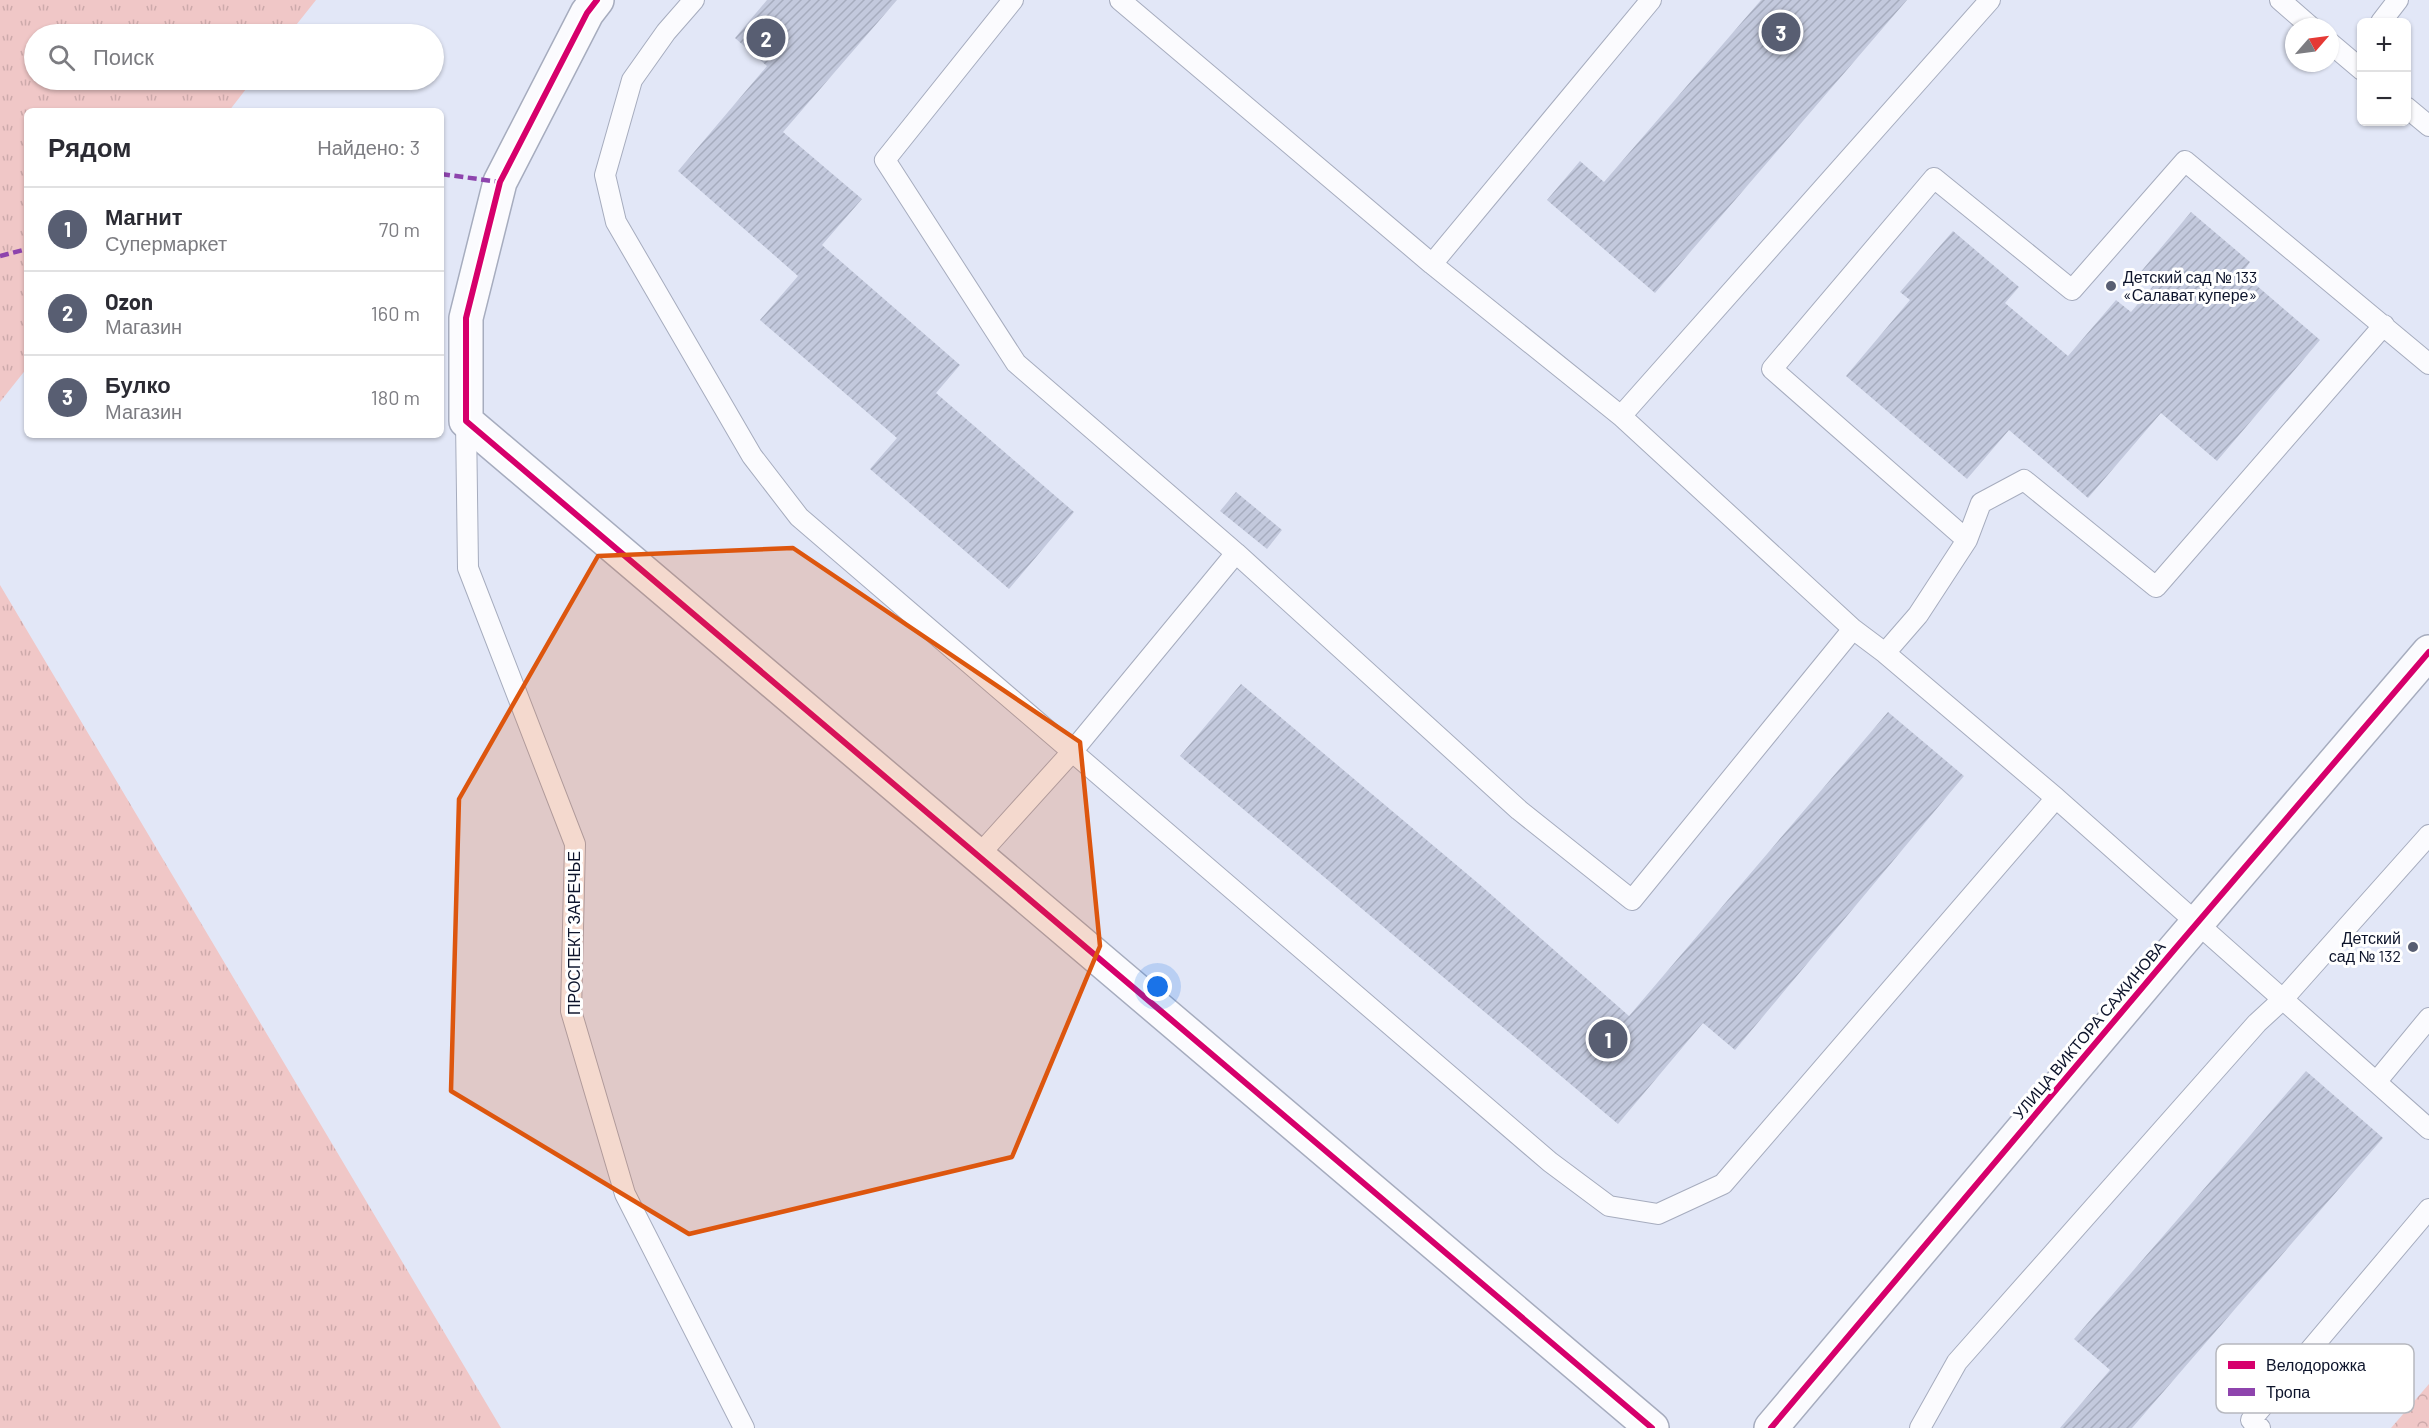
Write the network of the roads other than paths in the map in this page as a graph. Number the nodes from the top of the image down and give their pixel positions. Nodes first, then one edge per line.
1 (597, 0) edge
2 (694, 0) edge
3 (1013, 0) edge
4 (1120, 0) edge
5 (1651, 0) edge
6 (1990, 0) edge
7 (2280, 0) edge
8 (2398, 0) edge
9 (2301, 18) edge
10 (2384, 18) edge
11 (2339, 48) edge
12 (2357, 59) edge
13 (2411, 111) edge
14 (2429, 126) edge
15 (1432, 264) junction
16 (2384, 325) junction
17 (2429, 364) edge
18 (1621, 416) junction
19 (466, 421) junction
20 (1967, 540) junction
21 (1236, 553) junction
22 (1853, 629) junction
23 (2429, 652) edge
24 (1886, 653) junction
25 (1071, 753) junction
26 (2056, 798) junction
27 (2429, 835) edge
28 (978, 856) junction
29 (2198, 923) junction
30 (2283, 999) junction
31 (2429, 1018) edge
32 (2376, 1082) junction
33 (2429, 1129) edge
34 (2429, 1209) edge
35 (2315, 1344) edge
36 (2257, 1413) edge
37 (744, 1428) edge
38 (1652, 1428) edge
39 (1771, 1428) edge
40 (1920, 1428) edge
41 (2260, 1428) edge

1 - 19 street
2 - 25 lane
3 - 21 lane
4 - 15 lane
5 - 15 lane
6 - 18 lane
7 - 9 lane
8 - 10 lane
11 - 12 lane
13 - 14 lane
15 - 18 lane
16 - 17 lane
16 - 20 lane
16 - 20 lane
18 - 22 lane
19 - 28 street
19 - 37 lane, ПРОСПЕКТ ЗАРЕЧЬЕ
20 - 24 lane
21 - 22 lane
21 - 25 lane
22 - 24 lane
23 - 29 street, УЛИЦА ВИКТОРА САЖИНОВА
24 - 26 lane
25 - 26 lane
25 - 28 lane
26 - 29 lane
27 - 30 lane
28 - 38 street
29 - 30 lane
29 - 39 street, УЛИЦА ВИКТОРА САЖИНОВА
30 - 32 lane
30 - 40 lane
31 - 32 lane
32 - 33 lane
34 - 35 lane
36 - 41 lane

